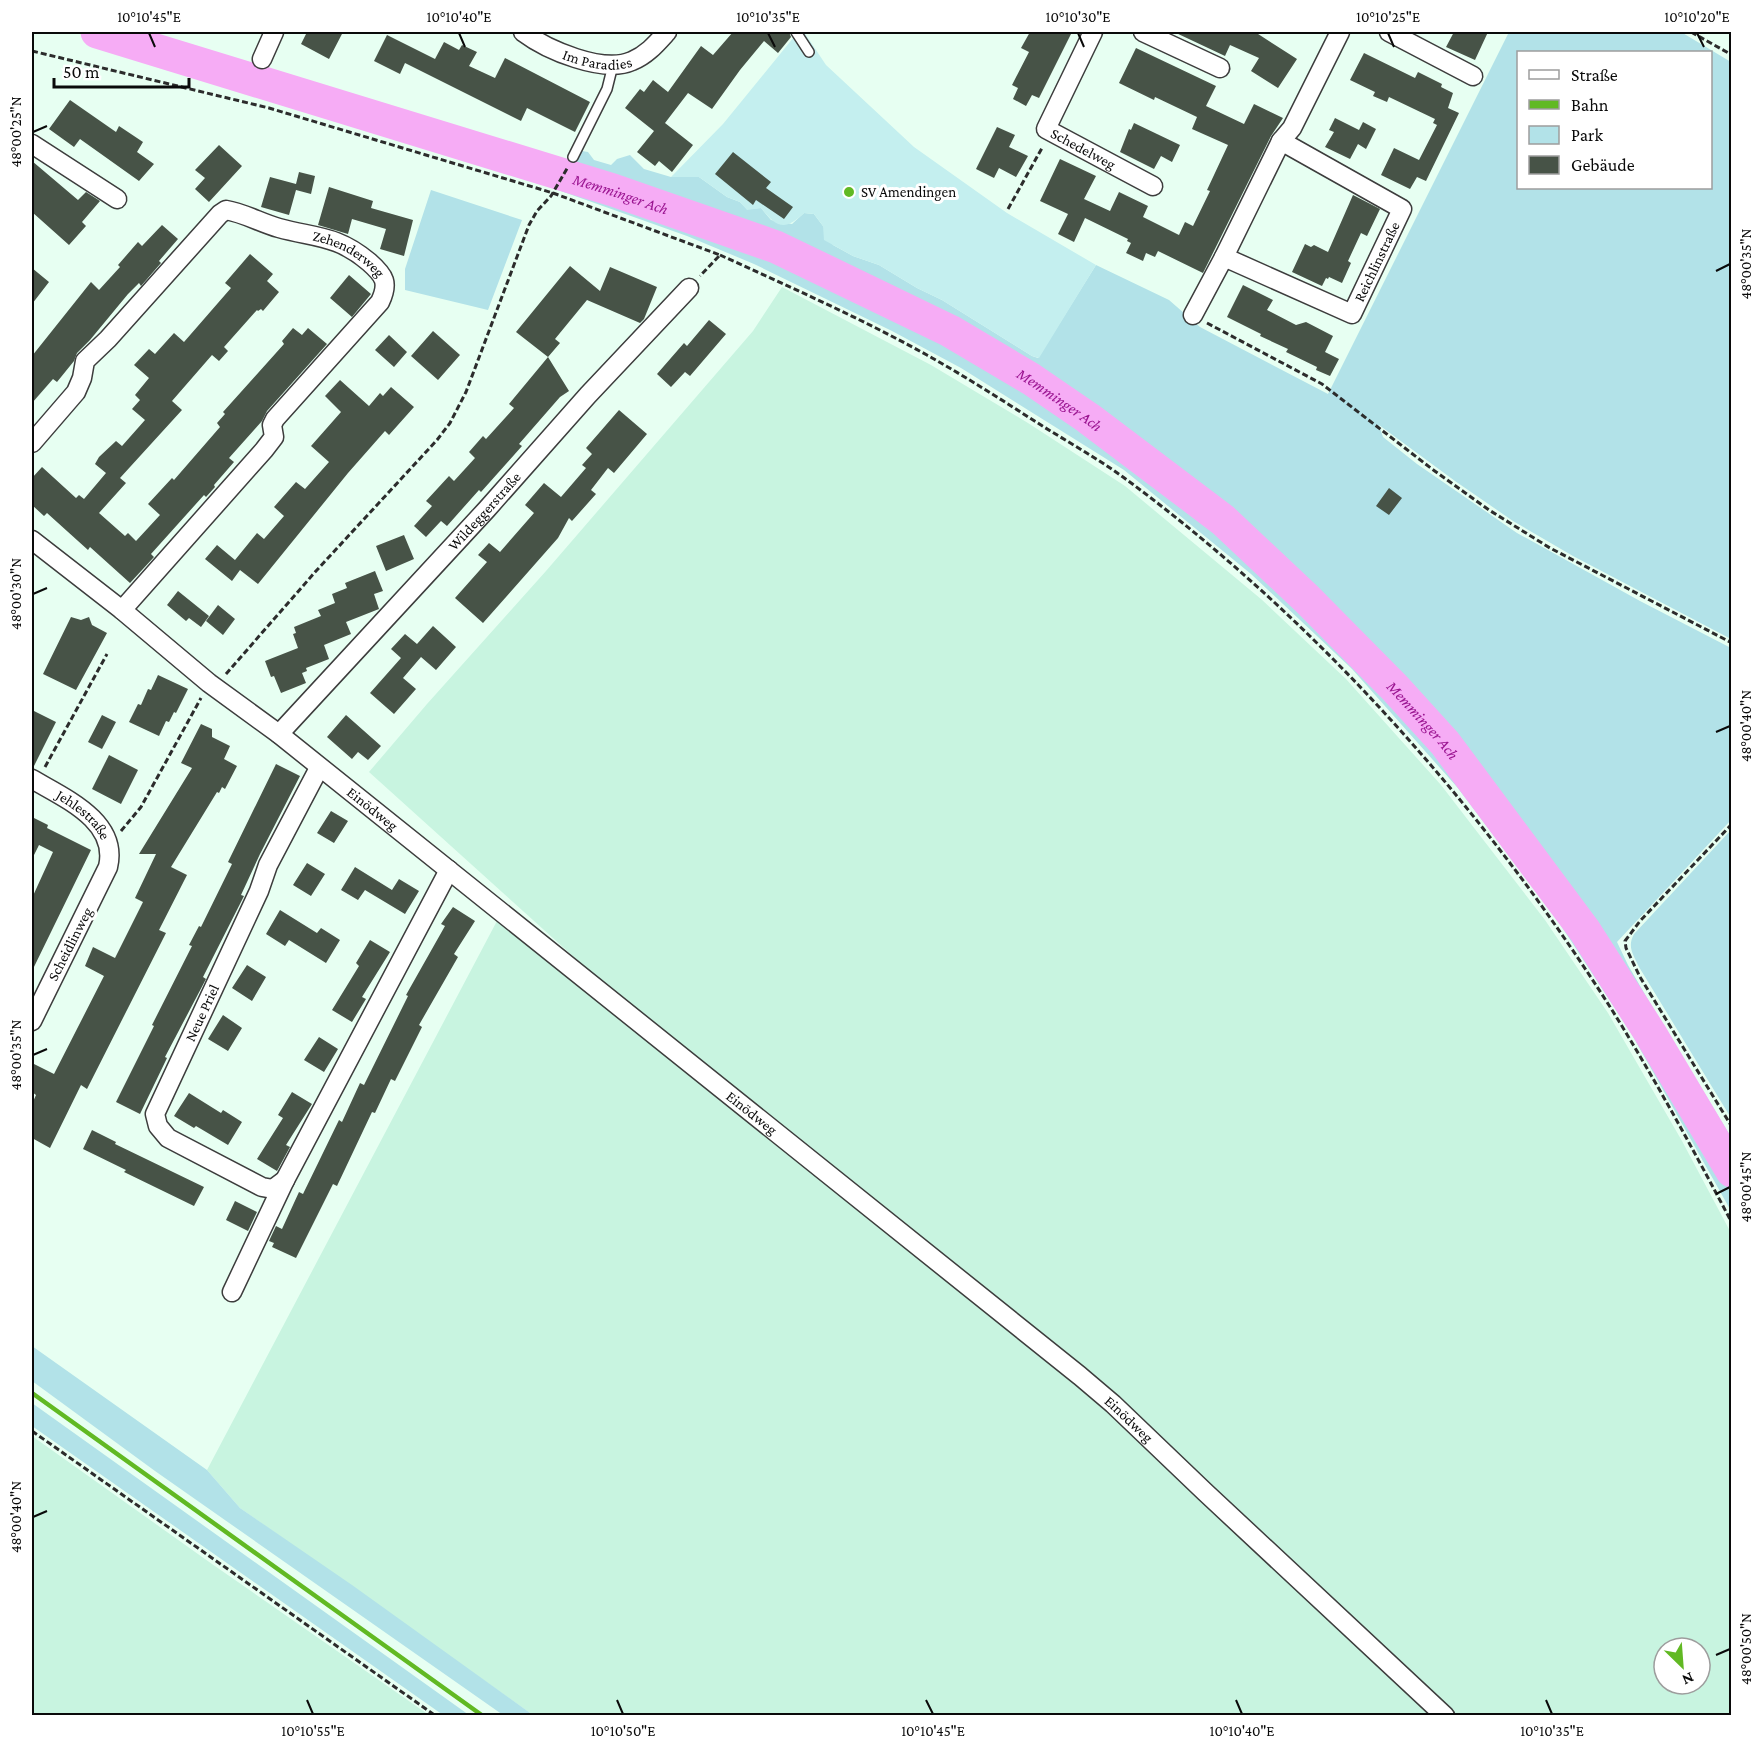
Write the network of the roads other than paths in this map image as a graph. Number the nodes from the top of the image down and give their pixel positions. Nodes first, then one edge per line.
1 (274, 32) edge
2 (523, 32) edge
3 (667, 32) edge
4 (796, 32) edge
5 (1093, 32) edge
6 (1143, 32) edge
7 (1340, 32) edge
8 (1389, 32) edge
9 (809, 52) dead end
10 (262, 59) dead end
11 (613, 65) junction
12 (1220, 69) dead end
13 (1473, 76) dead end
14 (1281, 141) junction
15 (32, 144) edge
16 (573, 157) road end
17 (1153, 186) dead end
18 (117, 200) dead end
19 (1224, 257) junction
20 (688, 288) road end
21 (1193, 315) road end
22 (32, 443) edge
23 (32, 540) edge
24 (122, 610) junction
25 (279, 734) junction
26 (319, 768) junction
27 (34, 780) edge
28 (108, 867) joint
29 (448, 870) junction
30 (32, 1021) edge
31 (285, 1180) junction
32 (232, 1292) dead end
33 (1445, 1716) edge

1 - 10 street
2 - 11 street, Im Paradies
3 - 11 street, Im Paradies
4 - 9 lane
5 - 17 street, Schedelweg
6 - 12 street
7 - 14 street
8 - 13 street
11 - 16 lane
14 - 19 street
14 - 19 street, Reichlinstraße
15 - 18 street
19 - 21 street
20 - 25 street, Wildeggerstraße
22 - 24 street, Zehenderweg
23 - 24 street, Einödweg
24 - 25 street, Einödweg
25 - 26 street, Einödweg
26 - 29 street, Einödweg
26 - 31 street, Neue Priel
27 - 28 street, Jehlestraße
28 - 30 street, Scheidlinweg
29 - 31 street
29 - 33 street, Einödweg
31 - 32 street

